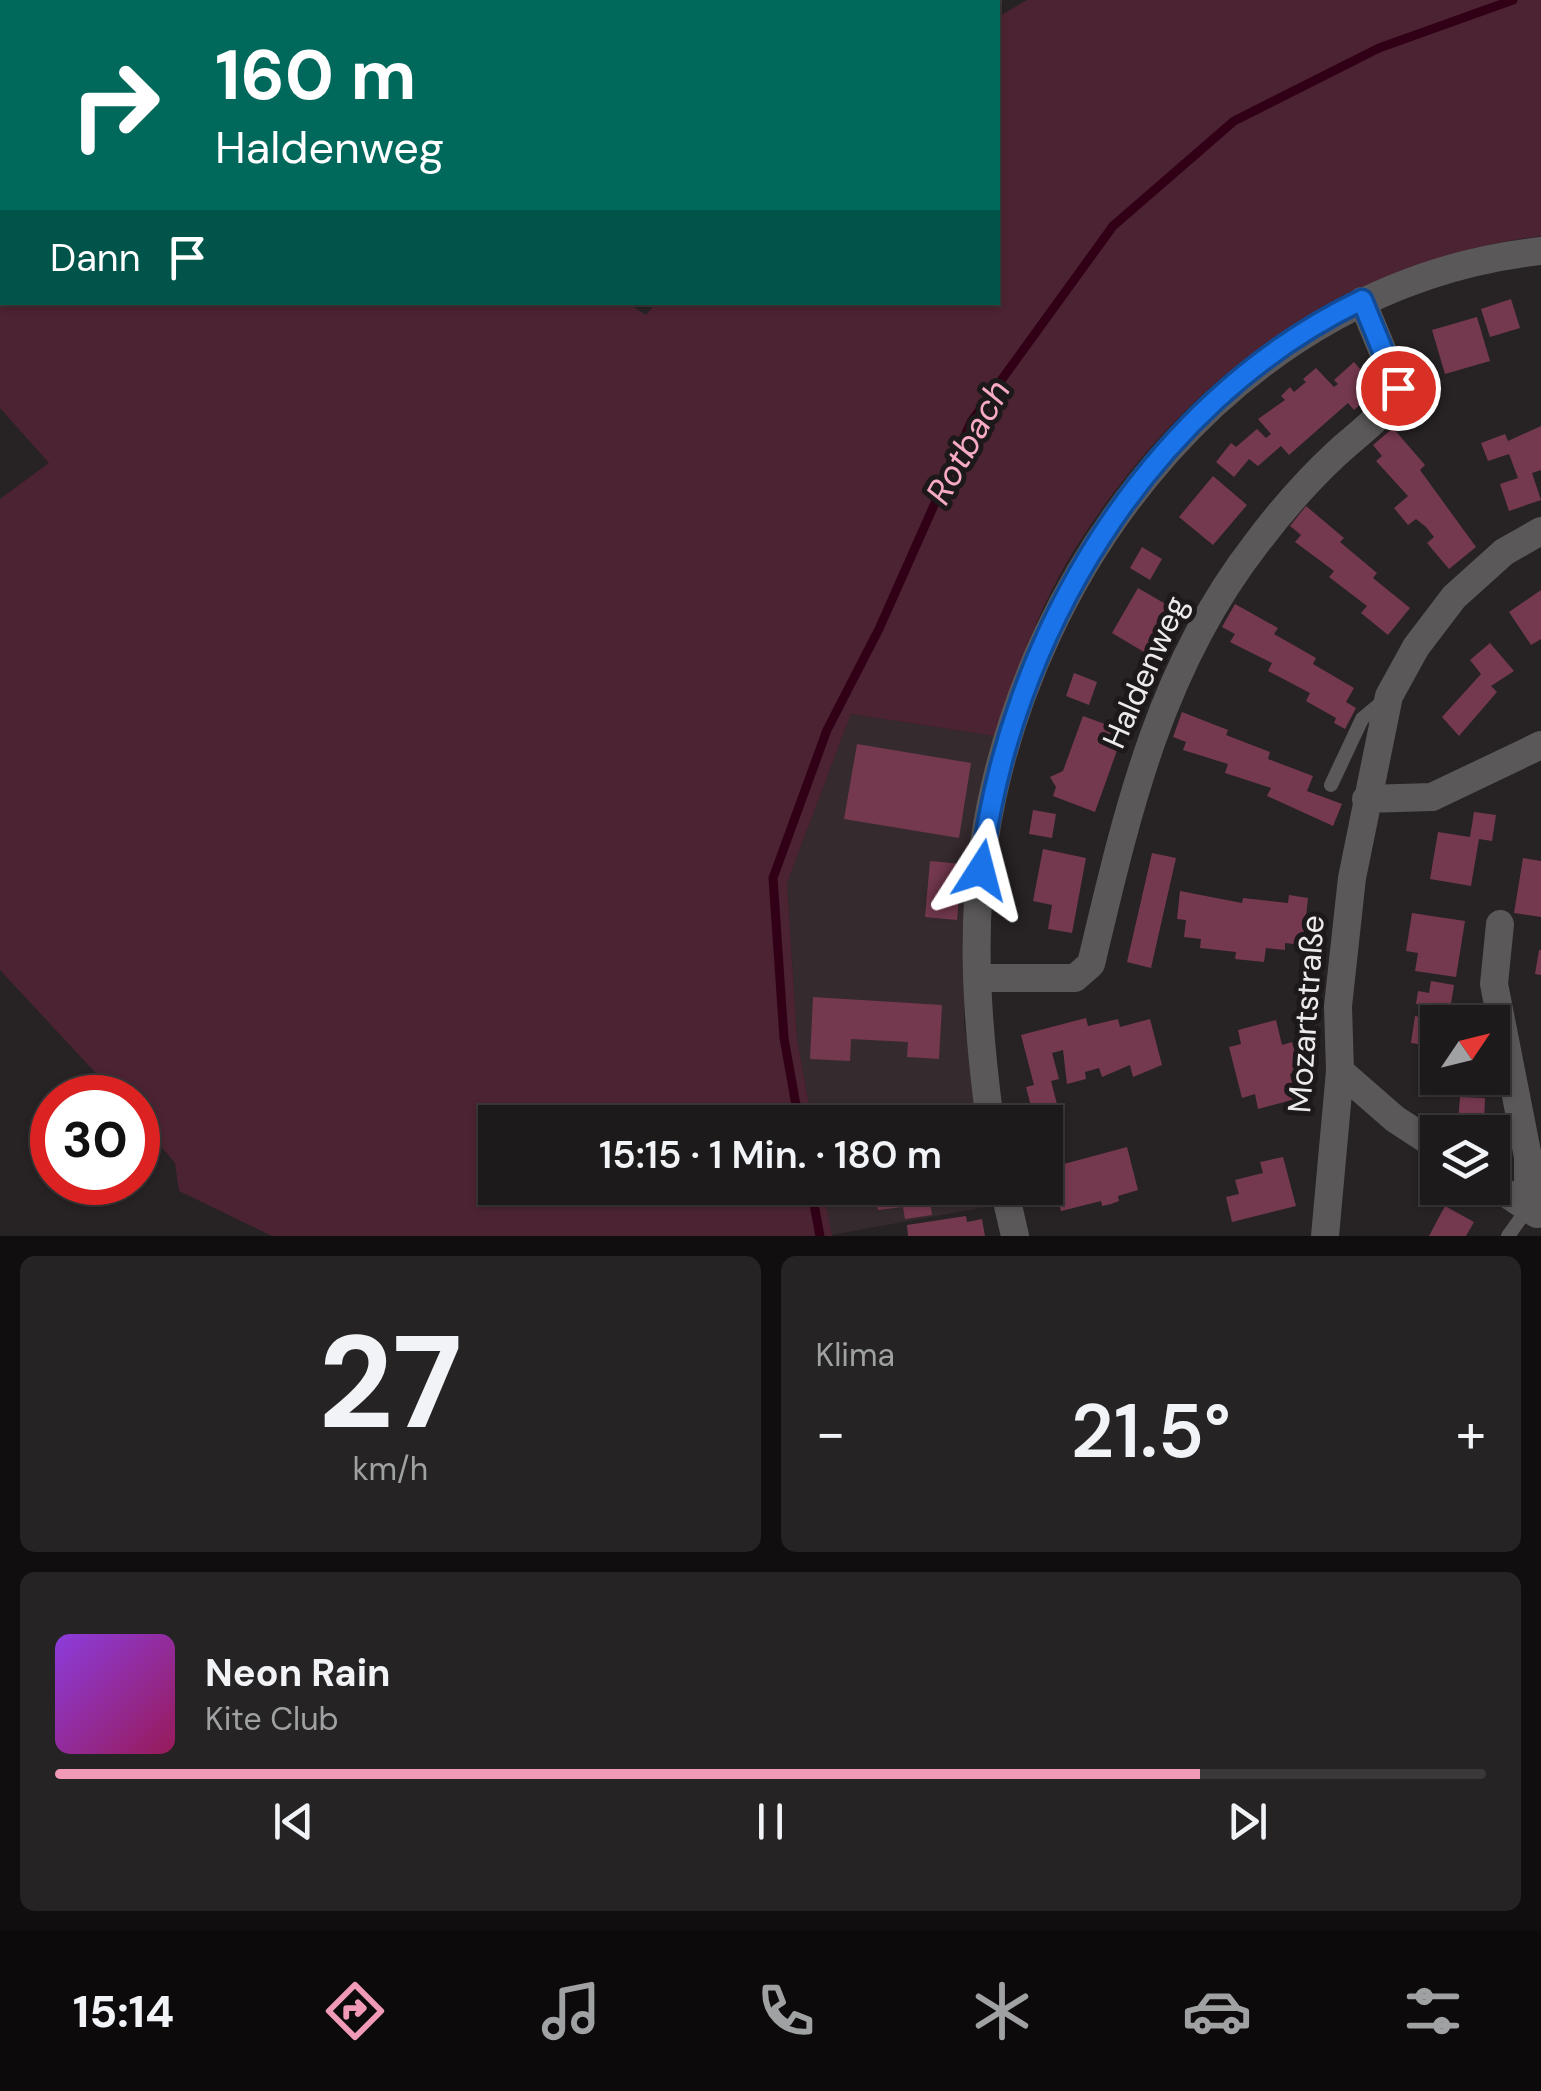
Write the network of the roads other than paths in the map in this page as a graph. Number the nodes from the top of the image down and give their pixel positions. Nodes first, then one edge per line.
1 (1541, 251) edge
2 (1362, 300) junction
3 (1541, 531) edge
4 (1389, 696) junction
5 (1541, 745) edge
6 (1331, 785) dead end
7 (1366, 799) junction
8 (1500, 924) dead end
9 (978, 978) junction
10 (1340, 1071) junction
11 (989, 1105) edge
12 (1420, 1136) edge
13 (1510, 1196) edge
14 (1008, 1205) edge
15 (1534, 1213) edge
16 (1015, 1236) edge
17 (1325, 1236) edge
18 (1508, 1236) edge

1 - 2 street
2 - 9 street
2 - 9 street, Haldenweg
3 - 4 street, Mozartstraße
4 - 6 lane
4 - 7 street, Mozartstraße
5 - 7 street
7 - 10 street, Mozartstraße
8 - 15 street
9 - 11 street
10 - 12 street
10 - 17 street, Mozartstraße
13 - 15 street
14 - 16 street
15 - 18 lane

